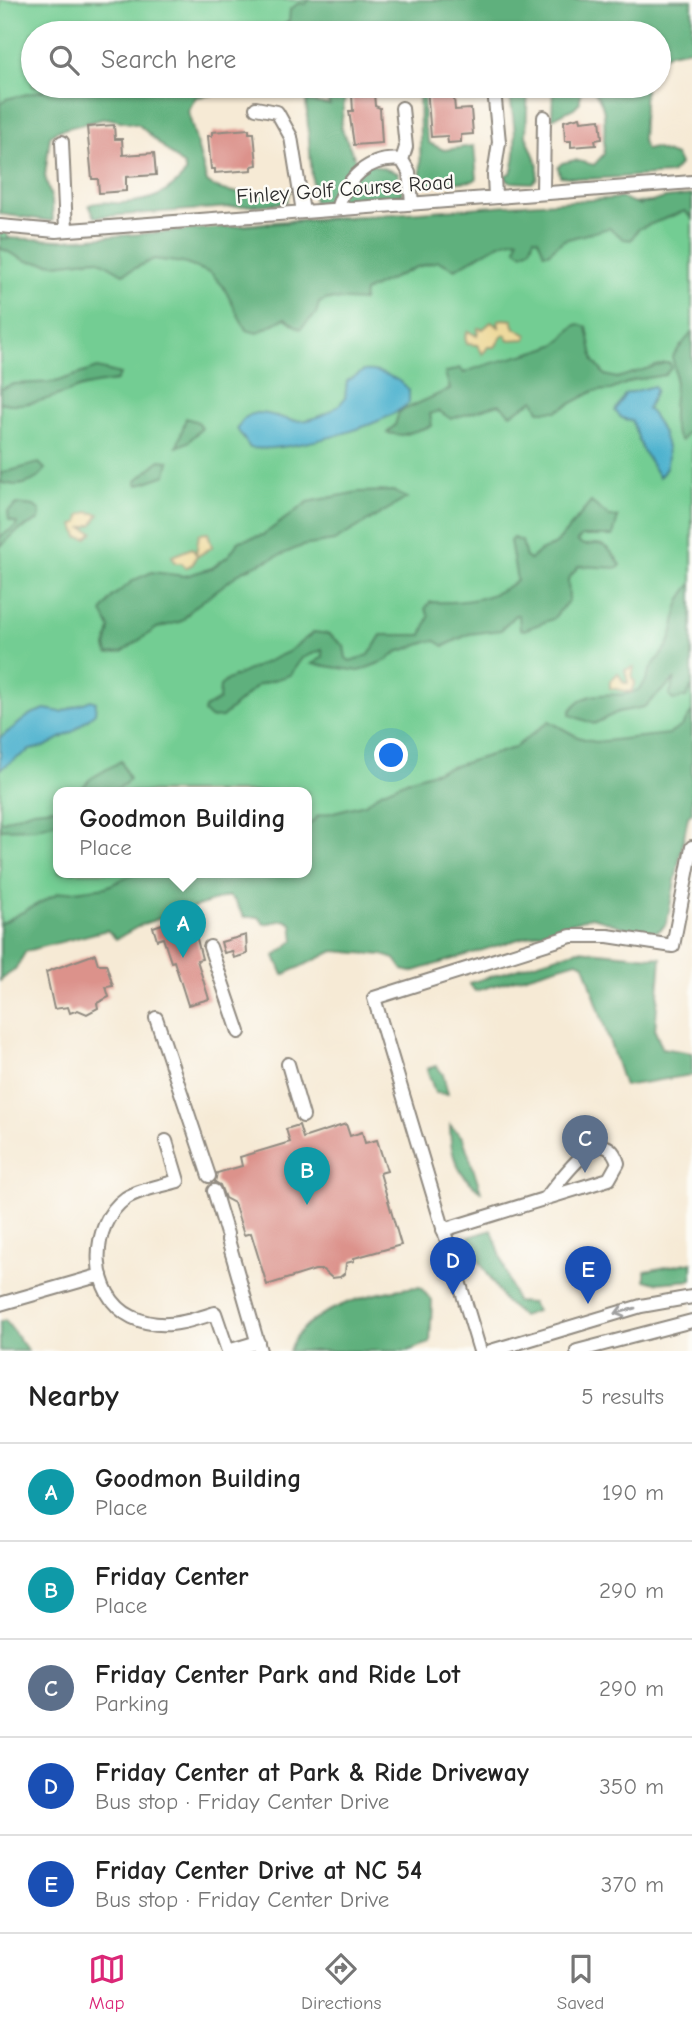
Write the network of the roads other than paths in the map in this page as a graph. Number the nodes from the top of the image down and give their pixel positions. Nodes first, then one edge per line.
1 (495, 100) dead end
2 (256, 108) dead end
3 (402, 108) dead end
4 (544, 117) dead end
5 (62, 142) dead end
6 (402, 160) junction
7 (692, 181) edge
8 (543, 193) junction
9 (495, 197) junction
10 (412, 204) junction
11 (337, 209) junction
12 (303, 212) junction
13 (0, 226) edge
14 (66, 230) junction
15 (692, 847) edge
16 (210, 947) dead end
17 (156, 1018) dead end
18 (239, 1032) dead end
19 (288, 1064) dead end
20 (303, 1116) dead end
21 (166, 1141) dead end
22 (209, 1176) dead end
23 (214, 1191) dead end
24 (545, 1199) junction
25 (443, 1230) junction
26 (101, 1275) junction
27 (692, 1297) edge
28 (0, 1304) edge
29 (692, 1321) edge
30 (259, 1347) edge
31 (480, 1351) edge
32 (491, 1351) edge
33 (577, 1351) edge

1 - 9 street
2 - 12 street
3 - 6 street
4 - 8 street
5 - 14 street
6 - 10 street
6 - 11 street
7 - 8 street, Finley Golf Course Road
8 - 9 street, Finley Golf Course Road
9 - 10 street, Finley Golf Course Road
10 - 11 street, Finley Golf Course Road
11 - 12 street, Finley Golf Course Road
12 - 14 street, Finley Golf Course Road
13 - 14 street, Finley Golf Course Road
15 - 25 street
16 - 18 street
17 - 22 street
19 - 20 street
21 - 26 street
23 - 30 street
24 - 24 street
24 - 25 street
25 - 31 street
26 - 28 street
26 - 30 street
27 -> 32 street
29 - 33 street

